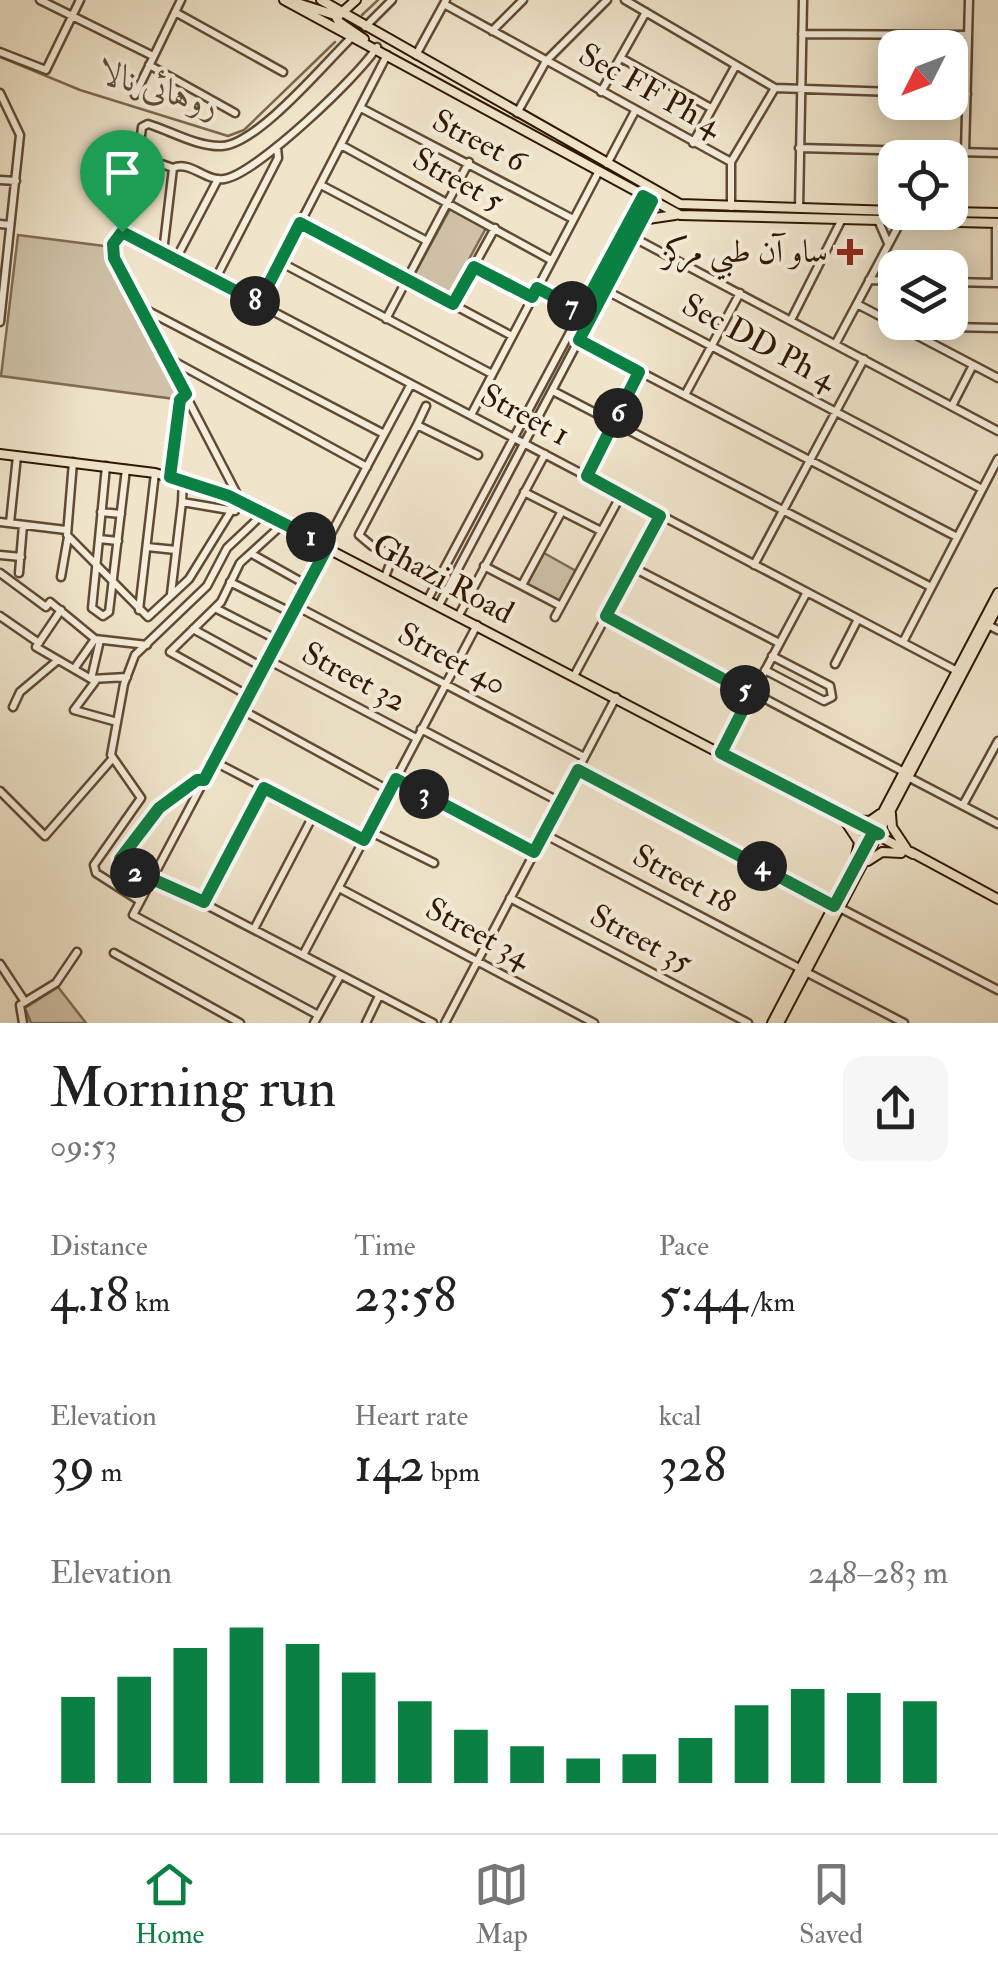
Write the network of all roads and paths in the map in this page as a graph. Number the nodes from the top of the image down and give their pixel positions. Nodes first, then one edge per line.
1 (40, 0) edge
2 (80, 0) edge
3 (181, 0) edge
4 (284, 0) edge
5 (321, 0) edge
6 (344, 0) edge
7 (356, 0) edge
8 (392, 0) edge
9 (523, 0) edge
10 (607, 0) edge
11 (624, 0) edge
12 (804, 0) edge
13 (969, 0) edge
14 (445, 2) edge
15 (175, 12) junction
16 (646, 12) junction
17 (335, 15) junction
18 (73, 16) junction
19 (364, 27) junction
20 (492, 31) junction
21 (802, 34) junction
22 (878, 34) edge
23 (968, 35) edge
24 (352, 36) junction
25 (368, 42) junction
26 (377, 47) junction
27 (0, 52) edge
28 (388, 53) junction
29 (152, 56) junction
30 (416, 56) junction
31 (620, 58) junction
32 (546, 61) junction
33 (736, 65) junction
34 (149, 66) junction
35 (283, 72) dead end
36 (775, 88) junction
37 (801, 90) junction
38 (601, 92) junction
39 (878, 92) edge
40 (0, 93) edge
41 (135, 95) dead end
42 (361, 108) junction
43 (711, 108) junction
44 (636, 111) junction
45 (517, 113) junction
46 (235, 114) dead end
47 (693, 143) junction
48 (341, 145) junction
49 (278, 147) junction
50 (799, 148) junction
51 (878, 150) edge
52 (968, 152) edge
53 (998, 153) edge
54 (150, 160) dead end
55 (469, 162) junction
56 (731, 162) junction
57 (607, 164) junction
58 (173, 168) junction
59 (599, 171) junction
60 (218, 179) junction
61 (0, 180) edge
62 (16, 182) junction
63 (321, 185) junction
64 (643, 196) junction
65 (652, 201) junction
66 (448, 203) junction
67 (732, 207) junction
68 (799, 208) junction
69 (680, 214) junction
70 (968, 215) edge
71 (876, 216) junction
72 (573, 219) junction
73 (842, 219) junction
74 (641, 220) junction
75 (968, 220) edge
76 (997, 220) edge
77 (300, 223) junction
78 (0, 224) edge
79 (10, 225) junction
80 (495, 228) junction
81 (895, 230) edge
82 (122, 232) junction
83 (622, 232) junction
84 (632, 237) junction
85 (427, 241) junction
86 (888, 244) junction
87 (163, 252) junction
88 (176, 259) junction
89 (552, 260) junction
90 (280, 262) junction
91 (474, 267) junction
92 (3, 269) edge
93 (407, 279) junction
94 (214, 280) junction
95 (869, 280) junction
96 (878, 280) edge
97 (968, 282) edge
98 (997, 283) edge
99 (537, 288) junction
100 (605, 290) junction
101 (740, 293) junction
102 (532, 297) junction
103 (259, 303) junction
104 (453, 304) junction
105 (857, 304) junction
106 (1, 305) edge
107 (581, 311) junction
108 (142, 314) junction
109 (878, 315) edge
110 (386, 319) junction
111 (792, 320) junction
112 (0, 322) edge
113 (968, 327) edge
114 (998, 328) edge
115 (512, 336) junction
116 (579, 340) junction
117 (926, 340) edge
118 (836, 344) junction
119 (712, 346) junction
120 (165, 356) junction
121 (864, 358) junction
122 (973, 365) junction
123 (639, 372) junction
124 (492, 374) junction
125 (998, 378) edge
126 (410, 384) junction
127 (553, 391) junction
128 (186, 394) junction
129 (685, 395) junction
130 (426, 406) dead end
131 (952, 406) junction
132 (837, 412) junction
133 (471, 414) junction
134 (614, 422) junction
135 (417, 424) junction
136 (998, 430) edge
137 (384, 434) junction
138 (514, 438) junction
139 (525, 444) junction
140 (0, 454) edge
141 (545, 454) junction
142 (478, 455) dead end
143 (18, 456) junction
144 (998, 460) edge
145 (811, 461) junction
146 (73, 462) junction
147 (106, 466) junction
148 (367, 467) junction
149 (126, 469) junction
150 (155, 474) junction
151 (587, 476) junction
152 (170, 477) junction
153 (183, 480) junction
154 (982, 488) junction
155 (524, 492) junction
156 (621, 495) junction
157 (182, 502) junction
158 (237, 506) junction
159 (101, 512) junction
160 (562, 512) junction
161 (784, 512) junction
162 (264, 513) junction
163 (121, 514) junction
164 (660, 516) junction
165 (0, 522) edge
166 (10, 523) junction
167 (284, 523) junction
168 (24, 525) junction
169 (601, 531) junction
170 (67, 534) junction
171 (957, 537) junction
172 (98, 539) junction
173 (118, 541) junction
174 (326, 546) junction
175 (146, 547) junction
176 (176, 550) junction
177 (252, 554) junction
178 (0, 555) edge
179 (393, 556) junction
180 (21, 557) junction
181 (754, 565) junction
182 (96, 566) junction
183 (484, 566) junction
184 (632, 567) junction
185 (424, 569) dead end
186 (0, 573) edge
187 (20, 573) dead end
188 (61, 577) dead end
189 (385, 577) junction
190 (230, 582) junction
191 (114, 583) junction
192 (307, 585) junction
193 (521, 585) junction
194 (931, 588) junction
195 (807, 592) junction
196 (998, 594) edge
197 (171, 595) junction
198 (428, 599) junction
199 (440, 605) junction
200 (561, 606) junction
201 (998, 606) edge
202 (215, 608) junction
203 (61, 610) junction
204 (140, 610) junction
205 (294, 610) junction
206 (459, 615) junction
207 (0, 616) edge
208 (555, 616) dead end
209 (606, 616) junction
210 (858, 619) junction
211 (477, 624) junction
212 (988, 625) junction
213 (193, 629) junction
214 (998, 630) edge
215 (98, 640) junction
216 (278, 640) junction
217 (903, 642) junction
218 (38, 643) junction
219 (779, 643) junction
220 (147, 645) junction
221 (772, 656) junction
222 (58, 660) junction
223 (268, 660) junction
224 (835, 664) dead end
225 (264, 668) junction
226 (74, 669) junction
227 (765, 670) junction
228 (957, 671) junction
229 (574, 676) junction
230 (127, 677) junction
231 (94, 678) junction
232 (446, 685) junction
233 (753, 693) junction
234 (249, 696) junction
235 (616, 698) junction
236 (13, 707) dead end
237 (242, 710) junction
238 (117, 722) junction
239 (421, 729) junction
240 (416, 738) junction
241 (998, 740) edge
242 (721, 753) junction
243 (584, 757) junction
244 (113, 758) junction
245 (994, 758) edge
246 (214, 762) junction
247 (578, 770) junction
248 (906, 775) junction
249 (396, 779) junction
250 (204, 780) junction
251 (264, 788) junction
252 (0, 791) edge
253 (390, 791) junction
254 (560, 802) junction
255 (963, 804) junction
256 (888, 811) junction
257 (314, 814) junction
258 (846, 819) junction
259 (998, 824) edge
260 (369, 832) junction
261 (544, 834) junction
262 (875, 835) junction
263 (364, 840) junction
264 (534, 852) junction
265 (908, 852) junction
266 (434, 863) dead end
267 (859, 864) junction
268 (152, 879) junction
269 (339, 888) junction
270 (510, 898) junction
271 (998, 899) edge
272 (140, 901) junction
273 (204, 902) junction
274 (837, 907) junction
275 (254, 930) junction
276 (78, 952) dead end
277 (114, 953) dead end
278 (304, 956) junction
279 (478, 961) junction
280 (0, 964) edge
281 (804, 970) junction
282 (340, 976) junction
283 (998, 990) edge
284 (379, 996) junction
285 (25, 1002) junction
286 (316, 1019) edge
287 (23, 1023) edge
288 (240, 1023) edge
289 (366, 1023) edge
290 (433, 1023) edge
291 (446, 1023) edge
292 (594, 1023) edge
293 (748, 1023) edge
294 (776, 1023) edge
295 (904, 1023) edge

1 - 18 street
2 - 18 street
3 - 15 street
4 - 17 main road
5 - 17 main road
6 - 17 main road
7 - 17 main road
8 - 19 street
9 - 20 street
10 - 32 street
11 - 16 street
12 - 21 street
13 - 23 street
14 - 20 street, Sec FF Ph 4
14 - 30 street
15 - 29 street
15 - 35 street
16 - 31 street
16 - 33 street
17 - 19 main road
17 - 24 main road
17 - 25 main road
18 - 27 street
18 - 29 street
19 - 30 main road
20 - 32 street, Sec FF Ph 4
21 - 22 street
21 - 37 street
24 - 25 main road
24 - 82 street
25 - 26 main road
26 - 28 main road
26 - 49 street
28 - 42 street
28 - 59 main road
29 - 34 street
30 - 45 main road
31 - 38 street
31 - 43 street
32 - 38 street, Sec FF Ph 4
32 - 45 street, Sec FF Ph 4
33 - 36 street
33 - 43 street
34 - 41 street
34 - 46 street
36 - 37 street
36 - 56 street
37 - 39 street
37 - 50 street
38 - 44 street, Sec FF Ph 4
40 - 62 street
42 - 48 street
42 - 55 street, Street 6
43 - 47 street
44 - 47 street, Sec FF Ph 4
44 - 57 street
45 - 57 main road
47 - 56 street, Sec FF Ph 4
48 - 63 street
48 - 66 street, Street 5
49 - 60 street
49 - 94 street
50 - 51 street
50 - 68 street
52 - 53 street
54 - 58 street
55 - 66 street
55 - 72 street, Street 6
56 - 67 street
57 - 67 main road
58 - 60 street
58 - 87 street
59 - 64 main road
59 - 72 street
60 - 88 street
61 - 62 street
62 - 79 street
63 - 77 street
63 - 85 street
64 - 65 main road
64 - 83 street
65 - 69 main road
65 - 74 street
66 - 80 street, Street 5
66 - 85 street
67 - 68 main road
68 - 71 main road
69 - 73 main road
69 - 74 main road
70 - 76 main road
71 - 73 main road
71 - 86 street
72 - 89 street
73 - 111 street
74 - 84 street
75 - 76 main road
76 - 98 street
77 - 90 street
77 - 93 street
78 - 79 street
79 - 92 street
80 - 89 street, Street 5
80 - 91 street
81 - 86 street, Sec DD Ph 4
82 - 87 street, Street 1
82 - 108 street
83 - 84 street
83 - 107 street
84 - 100 street
84 - 101 street
85 - 93 street
86 - 95 street, Sec DD Ph 4
87 - 88 street, Street 1
88 - 94 street, Street 1
89 - 99 street
90 - 103 street
90 - 110 street
91 - 102 street
91 - 104 street
92 - 106 street
93 - 104 street
93 - 110 street
94 - 103 street, Street 1
95 - 96 street
95 - 105 street, Sec DD Ph 4
97 - 98 street
99 - 102 street
99 - 107 street
100 - 116 street
100 - 119 street, Sec DD Ph 4
101 - 111 street
101 - 119 street
102 - 115 street
103 - 126 street, Street 1
104 - 115 street
105 - 109 street
105 - 118 street, Sec DD Ph 4
106 - 112 street
107 - 138 street
108 - 120 street
108 - 137 street
110 - 124 street
111 - 118 street
113 - 114 street
115 - 124 street
116 - 123 street
116 - 127 street
117 - 122 street
118 - 121 street
119 - 129 street
119 - 132 street, Sec DD Ph 4
120 - 128 street
120 - 148 street
121 - 131 street
121 - 132 street, Sec DD Ph 4
122 - 125 street
122 - 131 street
123 - 129 street
123 - 134 street
124 - 133 street
126 - 133 street, Street 1
126 - 137 street
127 - 134 street
127 - 139 street
128 - 152 street
128 - 158 street
129 - 145 street
130 - 135 street
131 - 136 street
132 - 145 street, Sec DD Ph 4
132 - 154 street, Sec DD Ph 4
133 - 138 street, Street 1
134 - 151 street
134 - 161 street
135 - 142 street
135 - 179 street
137 - 148 street
138 - 139 street, Street 1
138 - 198 street
139 - 141 street, Street 1
139 - 199 street
140 - 143 main road, Ghazi Road
141 - 151 street, Street 1
141 - 155 street
143 - 146 main road, Ghazi Road
143 - 166 street
144 - 154 street
145 - 161 street, Sec DD Ph 4
145 - 171 street
146 - 147 main road, Ghazi Road
146 - 170 street
147 - 149 main road, Ghazi Road
147 - 159 street
148 - 174 street
149 - 150 main road, Ghazi Road
149 - 163 street
150 - 152 main road, Ghazi Road
150 - 175 street
151 - 156 street, Street 1
152 - 153 main road, Ghazi Road
153 - 157 street
153 - 158 main road, Ghazi Road
154 - 171 street
155 - 160 street
155 - 183 street
156 - 164 street, Street 1
156 - 169 street
157 - 158 street
157 - 176 street
158 - 162 main road, Ghazi Road
158 - 197 street
159 - 163 street
159 - 172 street
160 - 169 street
160 - 193 street
161 - 181 street, Sec DD Ph 4
161 - 194 street
162 - 167 main road, Ghazi Road
162 - 220 street
163 - 173 street
164 - 181 street, Street 1
164 - 184 street
165 - 166 street
166 - 168 street
167 - 174 main road, Ghazi Road
167 - 177 street
168 - 170 street
168 - 180 street
169 - 200 street
170 - 182 street
170 - 188 street
171 - 194 street
172 - 173 street
172 - 182 street
173 - 191 street
174 - 189 main road, Ghazi Road
174 - 192 street
175 - 176 street
175 - 204 street
176 - 197 street
177 - 190 street
177 - 192 street
178 - 180 street
179 - 185 street
179 - 189 street
180 - 187 street
181 - 195 street, Street 1
182 - 191 street
182 - 191 street
183 - 193 street
183 - 206 street
184 - 209 street
184 - 219 street
186 - 203 street
189 - 198 main road, Ghazi Road
190 - 202 street
190 - 205 street, Street 40
191 - 204 street
192 - 205 street
193 - 200 street
194 - 217 street
195 - 210 street, Street 1
195 - 219 street
196 - 228 main road
197 - 204 street
198 - 199 main road, Ghazi Road
199 - 206 main road, Ghazi Road
200 - 208 street
201 - 212 main road
202 - 213 street
202 - 216 street
203 - 215 street
203 - 218 street
205 - 216 street
205 - 232 street, Street 40
206 - 211 main road, Ghazi Road
207 - 218 street
209 - 229 street
209 - 233 street
210 - 217 street, Street 1
210 - 224 street
211 - 229 main road, Ghazi Road
211 - 232 street
212 - 214 street
212 - 248 main road
213 - 225 street
213 - 234 street
215 - 220 street
215 - 226 street
215 - 231 street
216 - 223 street
217 - 228 street, Street 1
218 - 222 street
219 - 221 street
220 - 230 street
221 - 227 street
221 - 227 street
222 - 226 street
222 - 236 street
223 - 225 street
223 - 240 street, Street 32
225 - 234 street
226 - 231 street
227 - 233 street
228 - 248 main road
229 - 235 main road, Ghazi Road
230 - 231 street
230 - 238 street
231 - 238 street
232 - 239 street
232 - 243 street, Street 40
233 - 242 street
233 - 248 street
234 - 237 street
235 - 242 main road, Ghazi Road
235 - 243 street
237 - 246 street
237 - 253 street
238 - 244 street
239 - 240 street
239 - 254 street
240 - 249 street
241 - 245 street
242 - 258 main road, Ghazi Road
243 - 247 street
244 - 252 street
244 - 272 street
245 - 255 street
246 - 250 street
246 - 251 street
247 - 254 street
247 - 274 street
248 - 255 street
248 - 256 main road
249 - 253 street
249 - 264 street
250 - 268 street
250 - 268 street
251 - 257 street
251 - 273 street
253 - 260 street
254 - 261 street
255 - 259 street
256 - 258 main road
256 - 262 main road
256 - 265 main road
257 - 263 street
257 - 275 street
258 - 262 main road, Ghazi Road
258 - 267 main road
260 - 263 street
260 - 266 street
261 - 264 street
261 - 281 street, Street 18
262 - 265 main road, Ghazi Road
262 - 267 main road
263 - 269 street
264 - 270 street
265 - 267 main road
265 - 271 main road, Ghazi Road
267 - 274 main road
268 - 272 street
268 - 273 street
269 - 278 street
269 - 279 street, Street 34
270 - 279 street
270 - 293 street, Street 35
272 - 286 street
273 - 275 street
274 - 281 main road
274 - 283 street
275 - 278 street
276 - 285 street
277 - 288 street
278 - 282 street
279 - 291 street
279 - 292 street, Street 34
280 - 285 street
281 - 294 main road
281 - 295 street, Street 18
282 - 284 street
282 - 286 street
284 - 289 street
284 - 290 street
285 - 287 street

